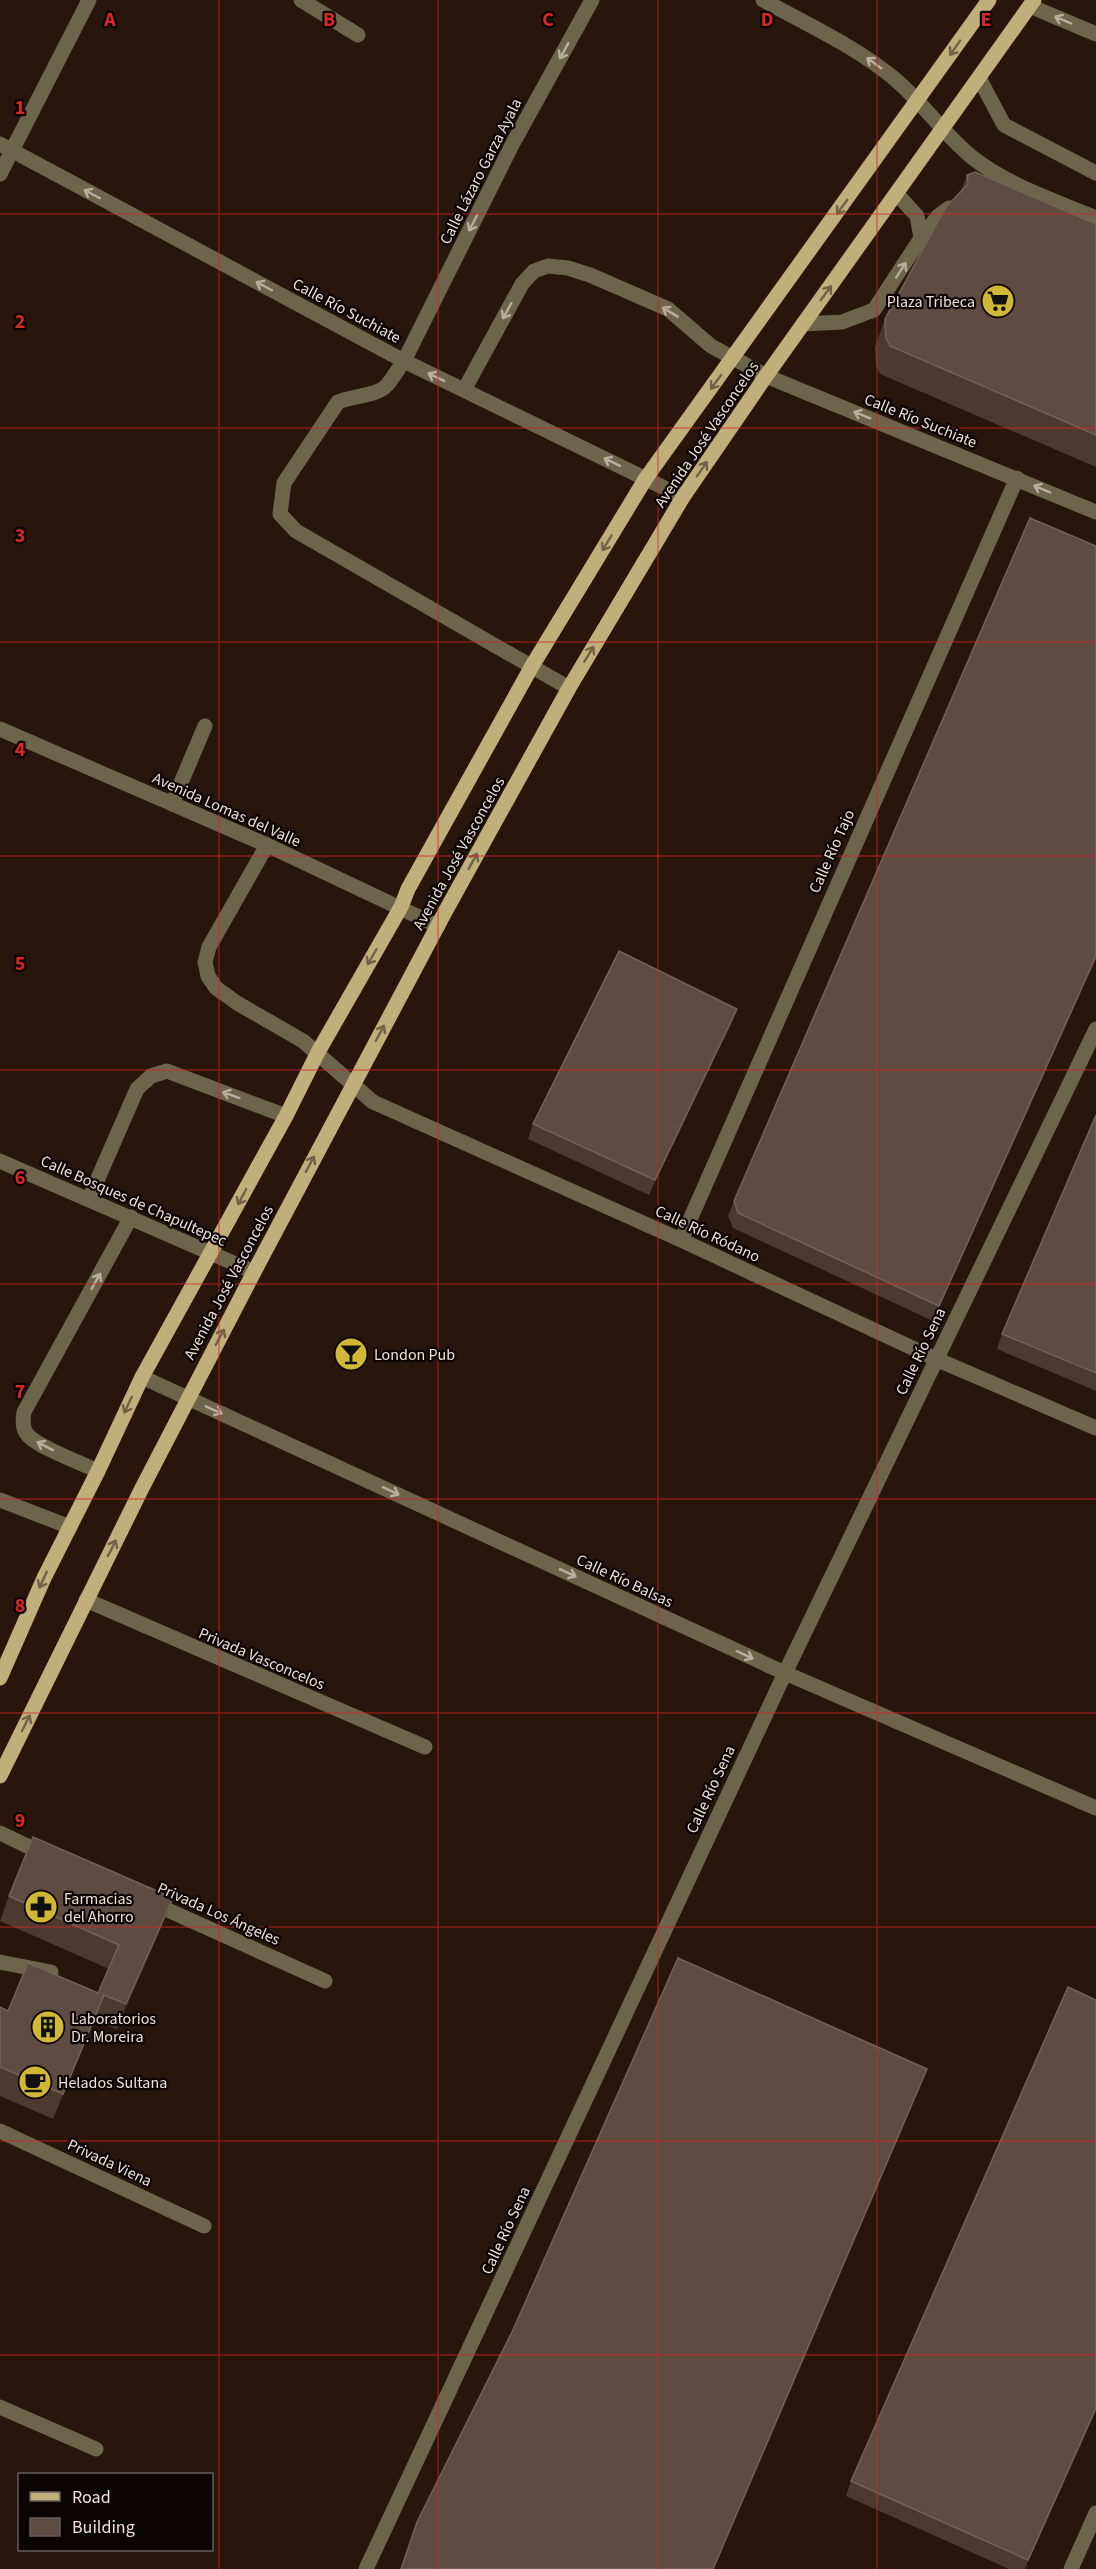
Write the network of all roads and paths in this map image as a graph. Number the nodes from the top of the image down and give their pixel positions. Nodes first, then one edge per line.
1 (89, 0) edge
2 (301, 0) edge
3 (592, 0) edge
4 (763, 0) edge
5 (989, 0) edge
6 (1032, 3) edge
7 (1096, 34) edge
8 (358, 35) dead end
9 (980, 78) junction
10 (918, 101) junction
11 (943, 130) junction
12 (6, 148) edge
13 (1096, 173) edge
14 (0, 174) edge
15 (897, 194) junction
16 (949, 208) edge
17 (1096, 218) edge
18 (921, 238) junction
19 (803, 324) junction
20 (734, 358) junction
21 (404, 361) junction
22 (766, 376) junction
23 (464, 390) junction
24 (646, 478) junction
25 (1017, 478) junction
26 (683, 497) junction
27 (1096, 512) edge
28 (532, 666) junction
29 (569, 688) junction
30 (205, 726) dead end
31 (0, 729) edge
32 (172, 804) junction
33 (267, 845) junction
34 (401, 907) junction
35 (438, 926) junction
36 (1096, 1029) edge
37 (318, 1052) junction
38 (352, 1084) junction
39 (286, 1116) junction
40 (0, 1161) edge
41 (89, 1199) junction
42 (130, 1217) junction
43 (681, 1240) junction
44 (211, 1253) junction
45 (254, 1272) junction
46 (936, 1359) junction
47 (141, 1377) junction
48 (188, 1398) junction
49 (1096, 1428) edge
50 (98, 1471) junction
51 (0, 1500) edge
52 (70, 1527) junction
53 (86, 1600) junction
54 (784, 1673) junction
55 (0, 1677) edge
56 (425, 1747) dead end
57 (0, 1776) edge
58 (1096, 1808) edge
59 (0, 1833) edge
60 (65, 1863) edge
61 (141, 1898) edge
62 (0, 1962) edge
63 (51, 1972) edge
64 (326, 1981) dead end
65 (0, 2131) edge
66 (204, 2226) dead end
67 (0, 2407) edge
68 (96, 2449) dead end
69 (1096, 2513) edge
70 (366, 2569) edge
71 (1071, 2569) edge

1 - 12 street
2 - 8 street
3 -> 21 street, Calle Lázaro Garza Ayala
10 -> 4 street
5 -> 10 main road, Avenida José Vasconcelos
7 -> 6 street
6 - 9 main road, Avenida José Vasconcelos
9 - 11 main road, Avenida José Vasconcelos
9 - 13 street
10 - 11 street
10 -> 20 main road, Avenida José Vasconcelos
11 - 15 main road, Avenida José Vasconcelos
11 - 17 street
12 - 14 street
21 -> 12 street, Calle Río Suchiate
15 - 18 street
19 -> 15 main road, Avenida José Vasconcelos
16 - 18 street
19 -> 18 street
19 - 22 main road, Avenida José Vasconcelos
20 - 22 street, Calle Río Suchiate
20 -> 23 street, Calle Río Suchiate
20 -> 24 main road, Avenida José Vasconcelos
23 -> 21 street, Calle Río Suchiate
21 - 28 street, Calle Lázaro Garza Ayala
25 -> 22 street, Calle Río Suchiate
26 -> 22 main road, Avenida José Vasconcelos
24 -> 23 street, Calle Río Suchiate
24 - 26 street, Calle Río Suchiate
24 -> 28 main road, Avenida José Vasconcelos
27 -> 25 street, Calle Río Suchiate
25 - 43 street, Calle Río Tajo
29 -> 26 main road, Avenida José Vasconcelos
28 - 29 street
28 - 34 main road, Avenida José Vasconcelos
35 -> 29 main road, Avenida José Vasconcelos
30 - 32 street
31 - 32 street, Avenida Lomas del Valle
32 - 33 street, Avenida Lomas del Valle
33 - 34 street, Avenida Lomas del Valle
33 - 37 street, Calle Río Ródano
34 - 35 street, Avenida Lomas del Valle
34 -> 37 main road, Avenida José Vasconcelos
38 -> 35 main road, Avenida José Vasconcelos
36 - 46 street, Calle Río Sena
37 - 38 street, Calle Río Ródano
37 - 39 main road, Avenida José Vasconcelos
38 - 43 street, Calle Río Ródano
45 -> 38 main road, Avenida José Vasconcelos
39 -> 41 street
39 -> 44 main road, Avenida José Vasconcelos
40 - 41 street, Calle Bosques de Chapultepec
41 - 42 street, Calle Bosques de Chapultepec
42 - 44 street, Calle Bosques de Chapultepec
50 -> 42 street
43 - 46 street, Calle Río Ródano
44 - 45 street, Calle Bosques de Chapultepec
44 - 47 main road, Avenida José Vasconcelos
48 -> 45 main road, Avenida José Vasconcelos
46 - 49 street, Calle Río Ródano
46 - 54 street, Calle Río Sena
47 - 48 street, Calle Río Balsas
47 -> 50 main road, Avenida José Vasconcelos
53 -> 48 main road, Avenida José Vasconcelos
48 -> 54 street, Calle Río Balsas
50 - 52 main road, Avenida José Vasconcelos
51 - 52 street
52 -> 55 main road, Avenida José Vasconcelos
53 - 56 street, Privada Vasconcelos
57 -> 53 main road, Avenida José Vasconcelos
54 - 58 street, Calle Río Balsas
54 - 70 street, Calle Río Sena
59 - 60 street
61 - 64 street, Privada Los Ángeles
62 - 63 street
65 - 66 street, Privada Viena
67 - 68 street
69 - 71 street

